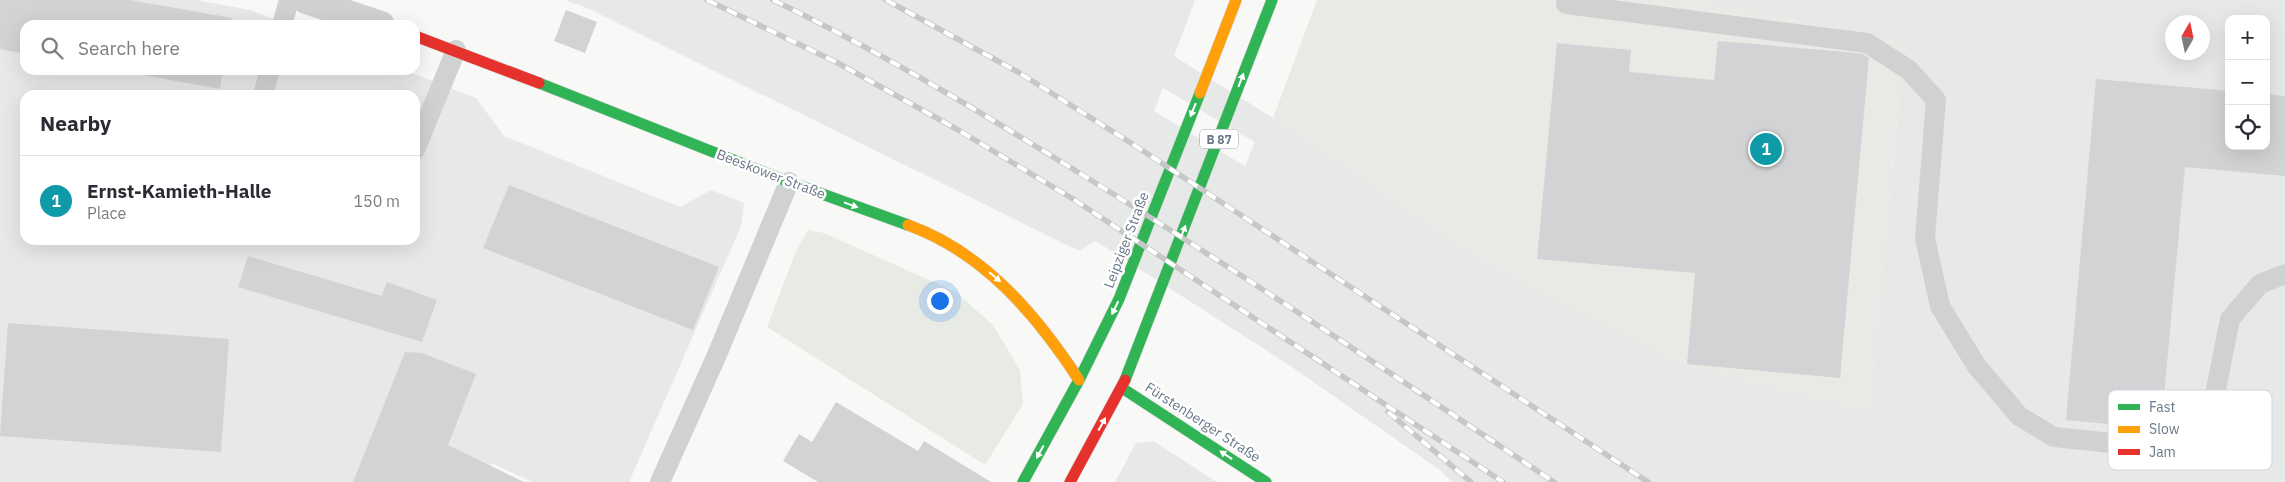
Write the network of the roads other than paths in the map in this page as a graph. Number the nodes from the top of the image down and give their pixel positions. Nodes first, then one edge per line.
1 (289, 0) edge
2 (306, 0) edge
3 (1236, 0) edge
4 (1272, 0) edge
5 (1566, 4) dead end
6 (283, 20) edge
7 (367, 20) edge
8 (420, 38) edge
9 (456, 50) junction
10 (269, 75) edge
11 (264, 90) edge
12 (420, 138) edge
13 (789, 182) junction
14 (2285, 274) edge
15 (1079, 380) junction
16 (1122, 388) junction
17 (2216, 390) edge
18 (2108, 443) edge
19 (660, 482) edge
20 (1023, 482) edge
21 (1070, 482) edge
22 (1266, 482) edge

1 - 6 lane
2 - 7 street
3 -> 15 main road, Leipziger Straße / B 87
16 -> 4 main road, B 87
5 - 18 lane
8 - 9 main road, Beeskower Straße
9 - 12 lane
9 - 13 main road, Beeskower Straße
10 - 11 lane
13 -> 15 main road, Beeskower Straße
13 - 19 lane
14 - 17 lane
15 -> 20 main road, Leipziger Straße / B 87
21 -> 16 main road, B 87
22 -> 16 main road, Fürstenberger Straße

